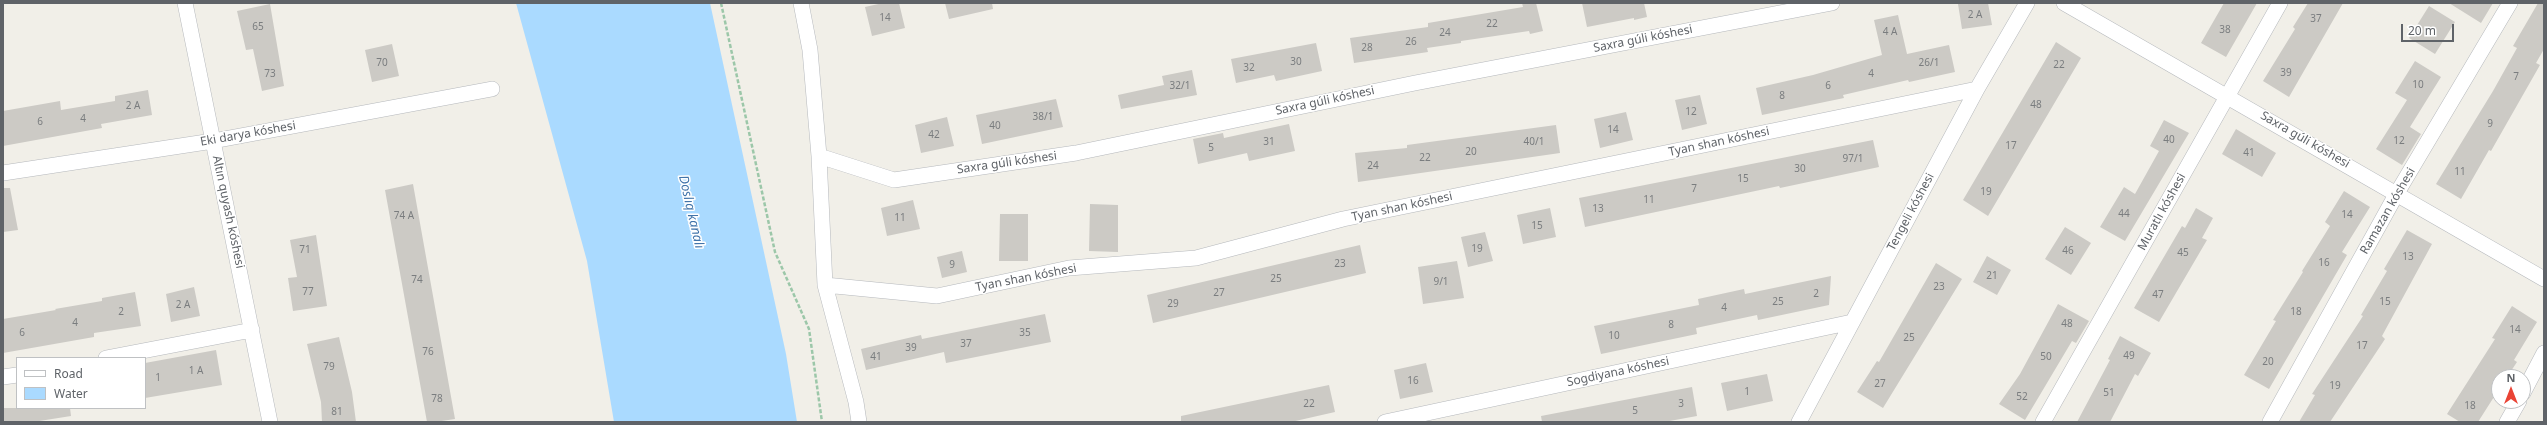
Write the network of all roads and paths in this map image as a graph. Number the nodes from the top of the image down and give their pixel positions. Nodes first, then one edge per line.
1 (185, 3) edge
2 (721, 3) edge
3 (802, 3) edge
4 (1832, 3) edge
5 (2027, 3) edge
6 (2064, 3) edge
7 (2280, 3) edge
8 (2510, 3) edge
9 (492, 89) dead end
10 (1977, 89) junction
11 (2228, 96) junction
12 (213, 141) junction
13 (819, 156) junction
14 (3, 172) edge
15 (2397, 193) junction
16 (2544, 279) edge
17 (825, 285) junction
18 (1852, 322) junction
19 (252, 330) junction
20 (2544, 353) edge
21 (111, 357) edge
22 (16, 375) edge
23 (3, 377) edge
24 (2531, 378) edge
25 (2514, 409) edge
26 (270, 422) edge
27 (822, 422) edge
28 (859, 422) edge
29 (1385, 422) edge
30 (1799, 422) edge
31 (2043, 422) edge
32 (2270, 422) edge
33 (2507, 422) edge

1 - 12 street, Altın quyash kóshesi
2 - 27 path
3 - 13 street
4 - 13 street, Saxra gúli kóshesi
5 - 10 street, Tengeli kóshesi
6 - 11 street, Saxra gúli kóshesi
7 - 11 street, Muratlı kóshesi
8 - 15 street, Ramazan kóshesi
9 - 12 street, Eki darya kóshesi
10 - 17 street, Tyan shan kóshesi
10 - 18 street, Tengeli kóshesi
11 - 15 street, Saxra gúli kóshesi
11 - 31 street, Muratlı kóshesi
12 - 14 street, Eki darya kóshesi
12 - 19 street, Altın quyash kóshesi
13 - 17 street
15 - 16 street, Saxra gúli kóshesi
15 - 32 street, Ramazan kóshesi
17 - 28 street
18 - 29 street, Sogdiyana kóshesi
18 - 30 street, Tengeli kóshesi
19 - 21 street
19 - 26 street, Altın quyash kóshesi
20 - 24 street
22 - 23 street
25 - 33 street

